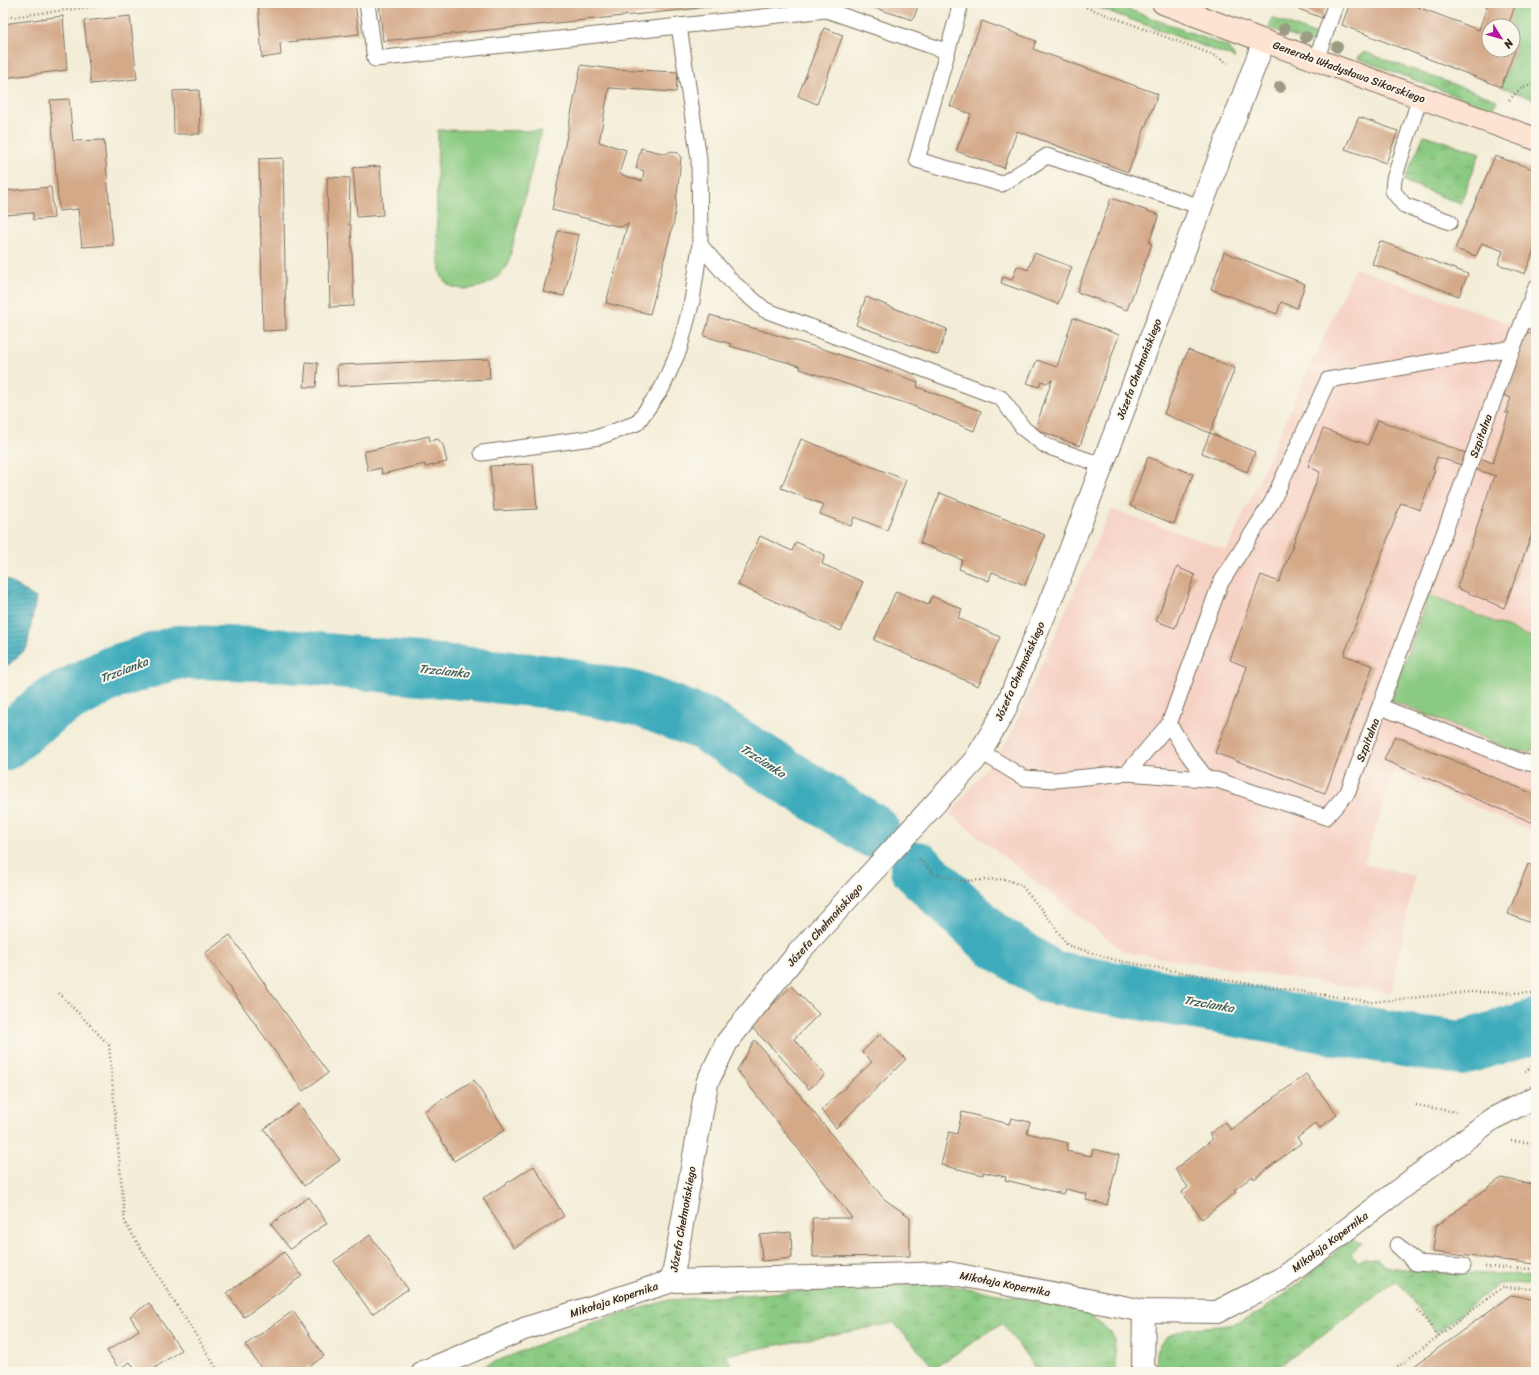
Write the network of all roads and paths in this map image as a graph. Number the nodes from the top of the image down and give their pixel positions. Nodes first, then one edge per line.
1 (121, 3) edge
2 (367, 3) edge
3 (961, 3) edge
4 (1163, 3) edge
5 (1336, 3) edge
6 (3, 18) edge
7 (679, 26) junction
8 (1264, 41) junction
9 (946, 51) junction
10 (1316, 60) junction
11 (1536, 83) edge
12 (1420, 97) junction
13 (1509, 100) dead end
14 (1536, 139) edge
15 (1201, 207) junction
16 (1450, 222) dead end
17 (700, 245) junction
18 (1536, 287) edge
19 (1530, 321) edge
20 (1513, 348) junction
21 (482, 453) dead end
22 (1102, 465) junction
23 (1381, 707) junction
24 (1169, 724) junction
25 (980, 751) junction
26 (1536, 764) edge
27 (1127, 773) junction
28 (1207, 779) junction
29 (900, 842) junction
30 (59, 993) dead end
31 (1536, 993) edge
32 (1536, 1097) edge
33 (1416, 1105) dead end
34 (1458, 1113) dead end
35 (1397, 1245) dead end
36 (1463, 1266) joint
37 (1536, 1269) edge
38 (672, 1281) junction
39 (1536, 1289) edge
40 (1418, 1310) dead end
41 (1144, 1311) junction
42 (1438, 1336) junction
43 (219, 1372) edge
44 (423, 1372) edge
45 (1146, 1372) edge
46 (1391, 1372) edge

1 - 6 path
2 - 7 lane
3 - 9 lane
4 - 8 main road, Generała Władysława Sikorskiego
5 - 10 lane
7 - 9 lane
7 - 17 lane
8 - 10 main road, Generała Władysława Sikorskiego
8 - 15 street, Józefa Chełmońskiego
9 - 15 lane
10 - 12 main road, Generała Władysława Sikorskiego
11 - 13 path
12 - 14 main road, Generała Władysława Sikorskiego
12 - 16 lane
15 - 22 street, Józefa Chełmońskiego
17 - 21 lane
17 - 22 lane
18 - 19 lane, Szpitalna
19 - 20 lane, Szpitalna
20 - 23 lane, Szpitalna
20 - 24 lane
22 - 25 street, Józefa Chełmońskiego
23 - 26 lane
23 - 28 lane, Szpitalna
24 - 27 lane
24 - 28 lane
25 - 27 lane, Szpitalna
25 - 29 street, Józefa Chełmońskiego
27 - 28 lane, Szpitalna
29 - 31 path
29 - 38 street, Józefa Chełmońskiego
30 - 43 path
32 - 41 street, Mikołaja Kopernika
33 - 34 path
35 - 36 lane
36 - 37 path
38 - 41 street, Mikołaja Kopernika
38 - 44 street, Mikołaja Kopernika
39 - 42 path
40 - 42 path
41 - 45 street
42 - 46 path

